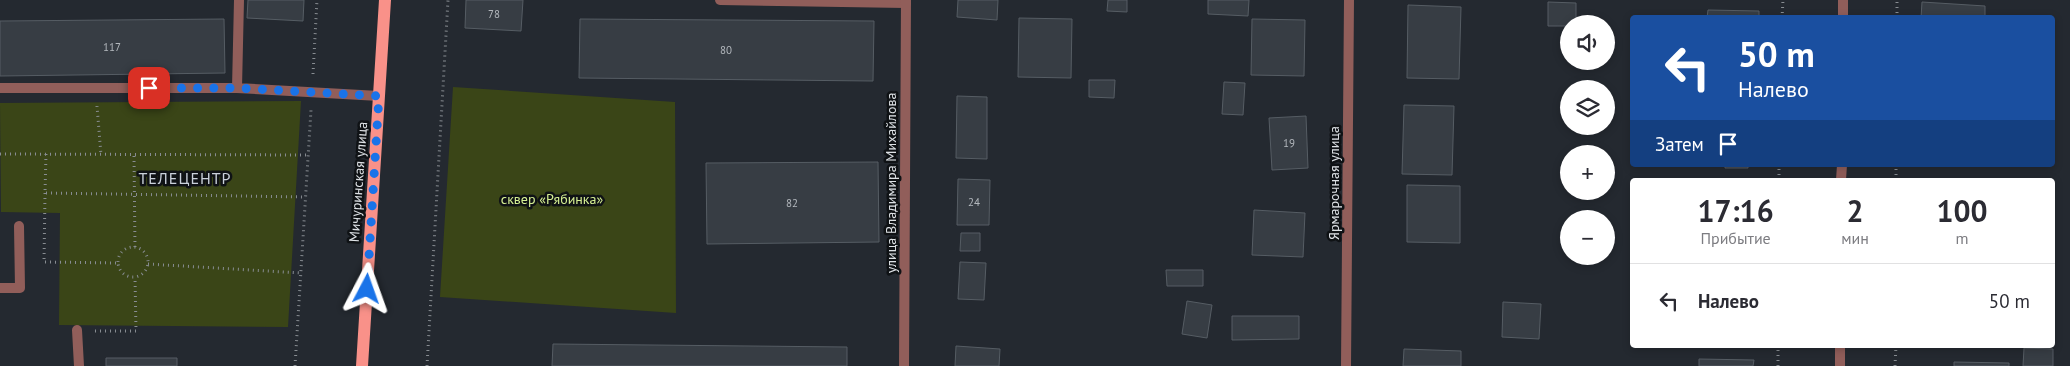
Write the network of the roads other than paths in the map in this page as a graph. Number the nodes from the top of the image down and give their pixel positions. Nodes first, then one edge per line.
1 (239, 0) edge
2 (385, 0) edge
3 (720, 0) edge
4 (1349, 0) edge
5 (1843, 0) edge
6 (906, 1) edge
7 (1843, 15) edge
8 (0, 88) edge
9 (237, 88) junction
10 (379, 96) junction
11 (20, 226) dead end
12 (0, 288) edge
13 (77, 330) road end
14 (1840, 348) edge
15 (79, 366) edge
16 (362, 366) edge
17 (904, 366) edge
18 (1346, 366) edge
19 (1840, 366) edge

1 - 9 street
2 - 10 main road, Мичуринская улица
3 - 6 street
4 - 18 street, Ярмарочная улица
5 - 7 street
6 - 17 street, улица Владимира Михайлова
8 - 9 street
9 - 10 street
10 - 16 main road, Мичуринская улица
11 - 12 street
13 - 15 street
14 - 19 street

